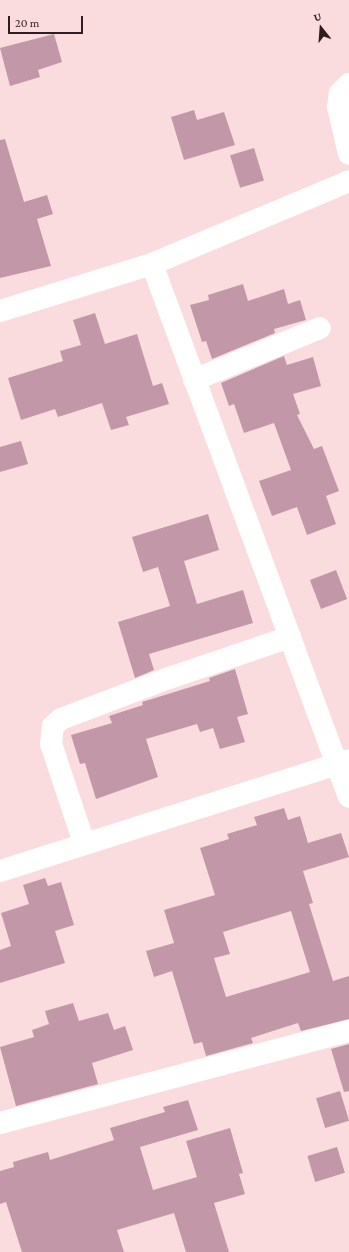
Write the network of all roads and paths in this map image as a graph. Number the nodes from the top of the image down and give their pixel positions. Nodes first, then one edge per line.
1 (349, 84) edge
2 (349, 154) edge
3 (349, 181) edge
4 (152, 264) junction
5 (0, 311) edge
6 (320, 328) dead end
7 (194, 380) junction
8 (290, 637) junction
9 (342, 762) edge
10 (349, 797) edge
11 (84, 842) junction
12 (0, 871) edge
13 (349, 1031) edge
14 (0, 1123) edge

1 - 2 street
3 - 4 street
4 - 5 street
4 - 7 street
6 - 7 street
7 - 8 street
8 - 9 street
8 - 11 street
9 - 10 street
9 - 11 street
11 - 12 street
13 - 14 street

